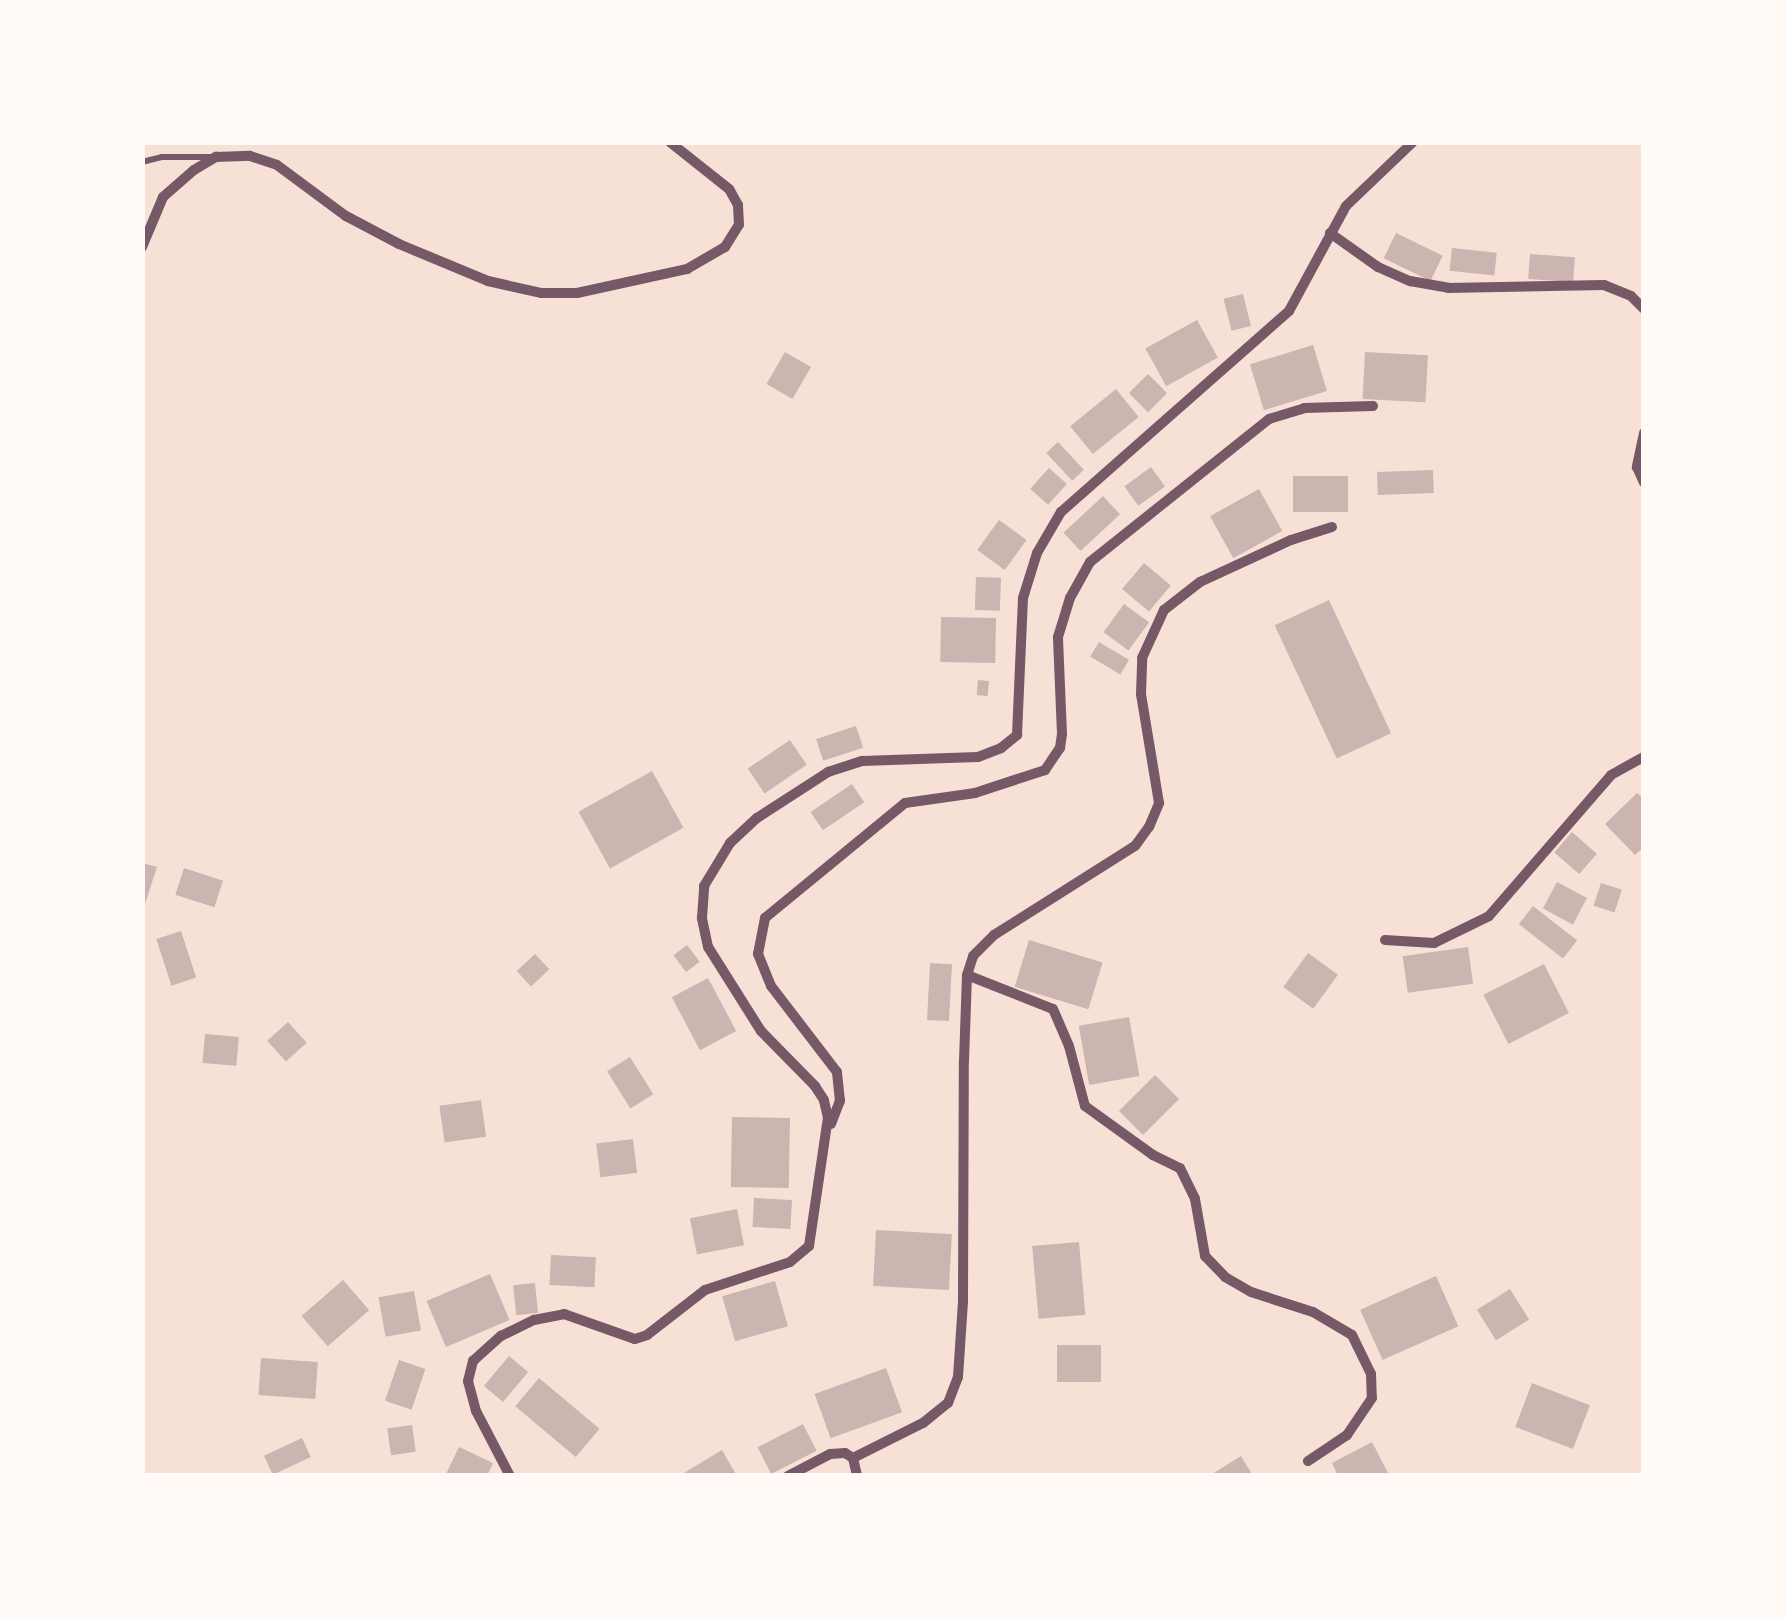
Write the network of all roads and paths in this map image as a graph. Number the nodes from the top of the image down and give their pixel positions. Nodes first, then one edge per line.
1 (670, 142) edge
2 (1412, 142) edge
3 (216, 157) junction
4 (142, 162) edge
5 (1330, 233) junction
6 (142, 246) edge
7 (1644, 309) edge
8 (1373, 406) dead end
9 (1644, 432) edge
10 (1644, 482) edge
11 (1332, 527) dead end
12 (1644, 757) edge
13 (1385, 940) dead end
14 (967, 975) junction
15 (827, 1134) junction
16 (854, 1458) junction
17 (1308, 1461) dead end
18 (510, 1476) edge
19 (788, 1476) edge
20 (857, 1476) edge

1 - 3 street
2 - 5 street
3 - 4 lane
3 - 6 street
5 - 7 street
5 - 15 street
8 - 15 street
9 - 10 street
11 - 14 street
12 - 13 street
14 - 16 street
14 - 17 street
15 - 18 street
16 - 19 street
16 - 20 street

